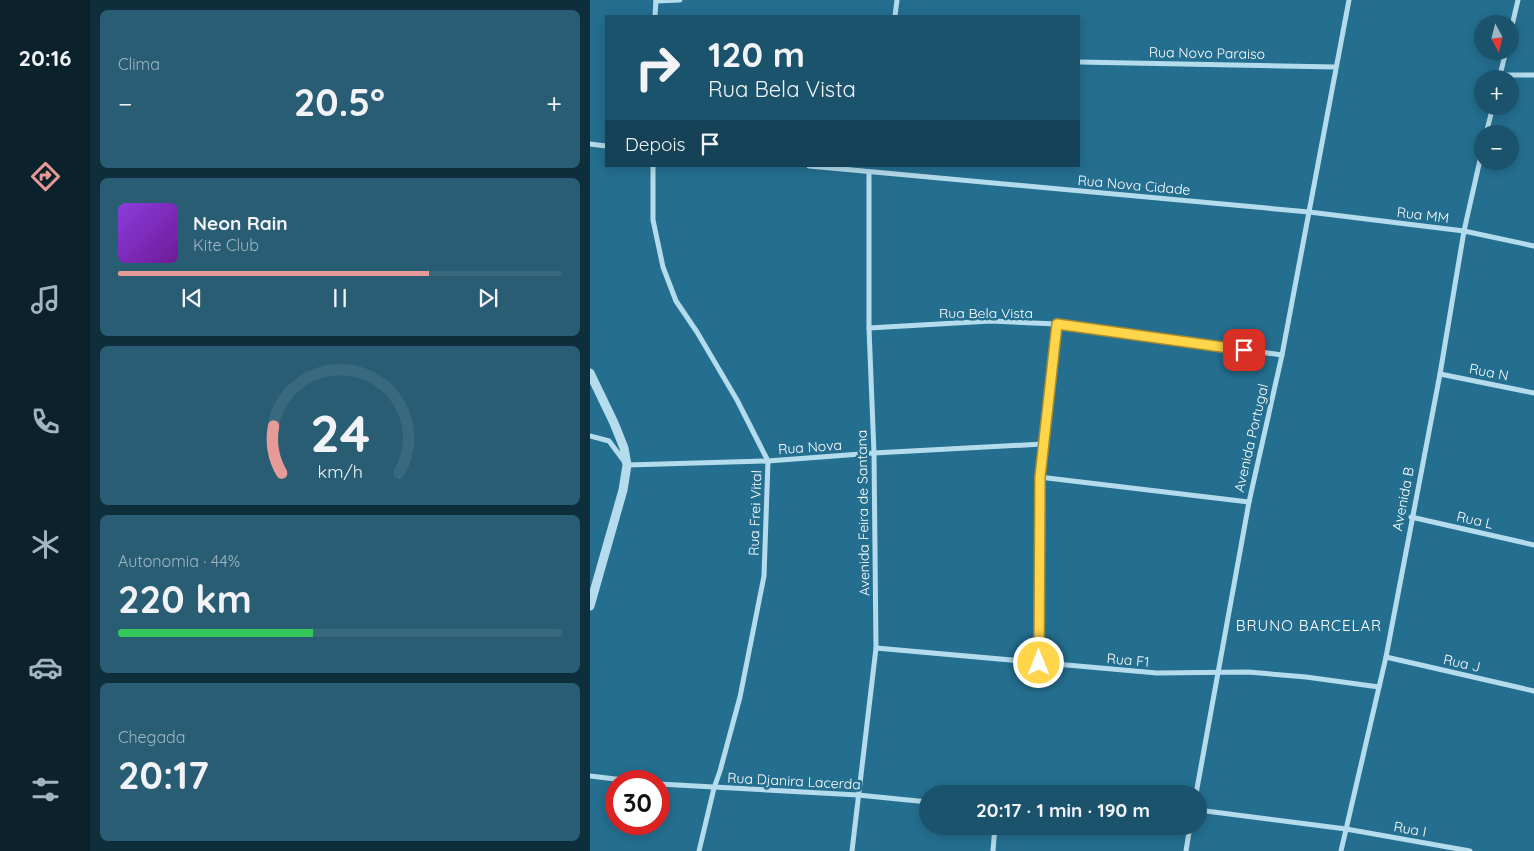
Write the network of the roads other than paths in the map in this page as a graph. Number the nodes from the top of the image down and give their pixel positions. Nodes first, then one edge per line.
1 (680, 0) edge
2 (897, 0) edge
3 (1349, 0) edge
4 (1518, 0) edge
5 (656, 1) edge
6 (655, 15) edge
7 (895, 15) edge
8 (1514, 15) edge
9 (1080, 62) edge
10 (1335, 67) junction
11 (1534, 75) edge
12 (1519, 76) edge
13 (590, 144) edge
14 (605, 146) edge
15 (653, 167) edge
16 (819, 167) edge
17 (883, 167) edge
18 (1478, 170) edge
19 (868, 172) junction
20 (882, 174) junction
21 (1309, 212) junction
22 (1464, 232) junction
23 (1534, 246) edge
24 (1057, 324) junction
25 (869, 328) junction
26 (1282, 355) junction
27 (590, 373) edge
28 (1440, 374) junction
29 (1534, 393) edge
30 (590, 436) edge
31 (1043, 444) junction
32 (874, 453) junction
33 (768, 461) junction
34 (627, 465) junction
35 (1040, 477) junction
36 (1248, 502) junction
37 (1411, 517) junction
38 (1534, 545) edge
39 (590, 606) edge
40 (876, 648) junction
41 (1386, 657) junction
42 (1039, 663) junction
43 (1218, 671) junction
44 (1379, 687) junction
45 (1534, 691) edge
46 (590, 776) edge
47 (605, 778) edge
48 (670, 785) edge
49 (1198, 785) edge
50 (714, 788) junction
51 (858, 795) junction
52 (919, 801) edge
53 (1207, 811) edge
54 (1346, 829) junction
55 (995, 835) edge
56 (1189, 835) edge
57 (699, 851) edge
58 (852, 851) edge
59 (994, 851) edge
60 (1186, 851) edge
61 (1341, 851) edge
62 (1470, 851) edge

1 - 5 street
2 - 7 street
3 - 10 street, Avenida Portugal
4 - 8 street
5 - 6 street
9 - 10 street, Rua Novo Paraiso
10 - 21 street, Avenida Portugal
11 - 12 street
13 - 14 street
15 - 33 street, Rua Frei Vital
16 - 19 street, Rua Nova Cidade
17 - 20 street
18 - 22 street, Avenida B
19 - 20 street, Rua Nova Cidade
19 - 25 street, Avenida Feira de Santana
20 - 21 street, Rua Nova Cidade
21 - 22 street, Rua MM
21 - 26 street, Avenida Portugal
22 - 23 street, Rua MM
22 - 28 street, Avenida B
24 - 25 street, Rua Bela Vista
24 - 26 street, Rua Bela Vista
24 - 31 street
25 - 32 street, Avenida Feira de Santana
26 - 36 street, Avenida Portugal
27 - 34 street
28 - 29 street, Rua N
28 - 37 street, Avenida B
30 - 34 street
31 - 32 street, Rua Nova
31 - 35 street
32 - 33 street, Rua Nova
32 - 40 street, Avenida Feira de Santana
33 - 34 street, Rua Nova
33 - 50 street, Rua Frei Vital
34 - 39 street
35 - 36 street
35 - 42 street
36 - 43 street, Avenida Portugal
37 - 38 street, Rua L
37 - 41 street, Avenida B
40 - 42 street, Rua F1
40 - 51 street, Avenida Feira de Santana
41 - 44 street, Avenida B
41 - 45 street, Rua J
42 - 43 street, Rua F1
43 - 44 street, Rua F1
43 - 49 street, Avenida Portugal
44 - 54 street, Avenida B
46 - 47 street
48 - 50 street, Rua Djanira Lacerda
50 - 51 street, Rua Djanira Lacerda
50 - 57 street, Rua Frei Vital
51 - 52 street, Rua Djanira Lacerda
51 - 58 street, Avenida Feira de Santana
53 - 54 street, Rua I
54 - 61 street, Avenida B
54 - 62 street, Rua I
55 - 59 street
56 - 60 street

